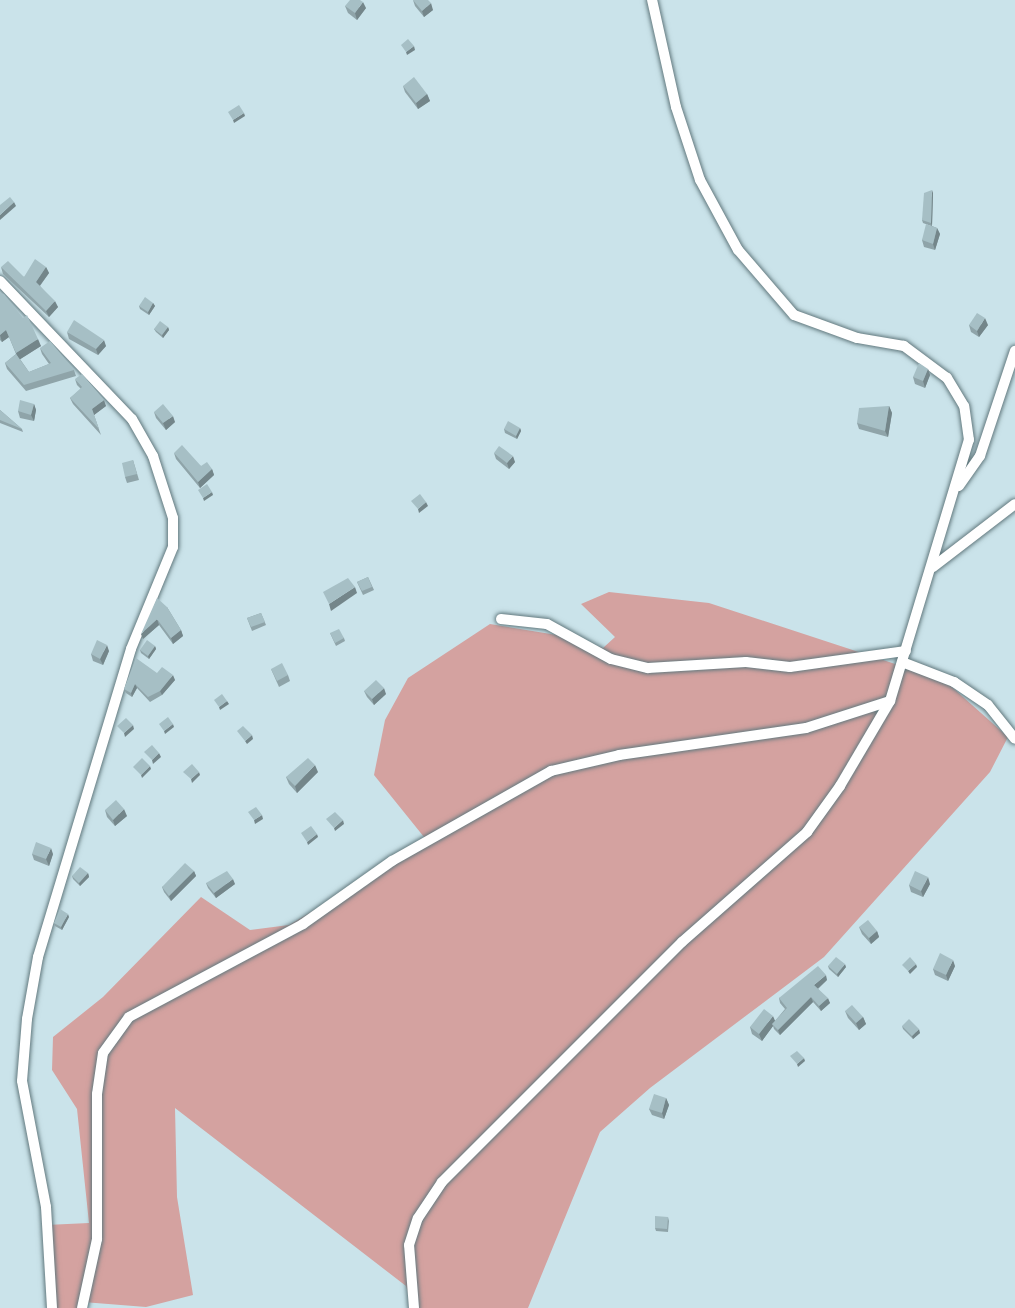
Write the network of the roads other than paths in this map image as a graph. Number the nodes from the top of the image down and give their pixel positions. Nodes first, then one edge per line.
1 (652, 0) edge
2 (0, 281) edge
3 (1015, 351) edge
4 (953, 494) junction
5 (1015, 504) edge
6 (932, 567) junction
7 (501, 619) dead end
8 (904, 657) junction
9 (890, 701) junction
10 (1015, 739) edge
11 (52, 1308) edge
12 (82, 1308) edge
13 (414, 1308) edge

1 - 4 street
2 - 11 street
3 - 4 street
4 - 6 street
5 - 6 street
6 - 8 street
7 - 8 street
8 - 9 street
8 - 10 street
9 - 12 street
9 - 13 street

